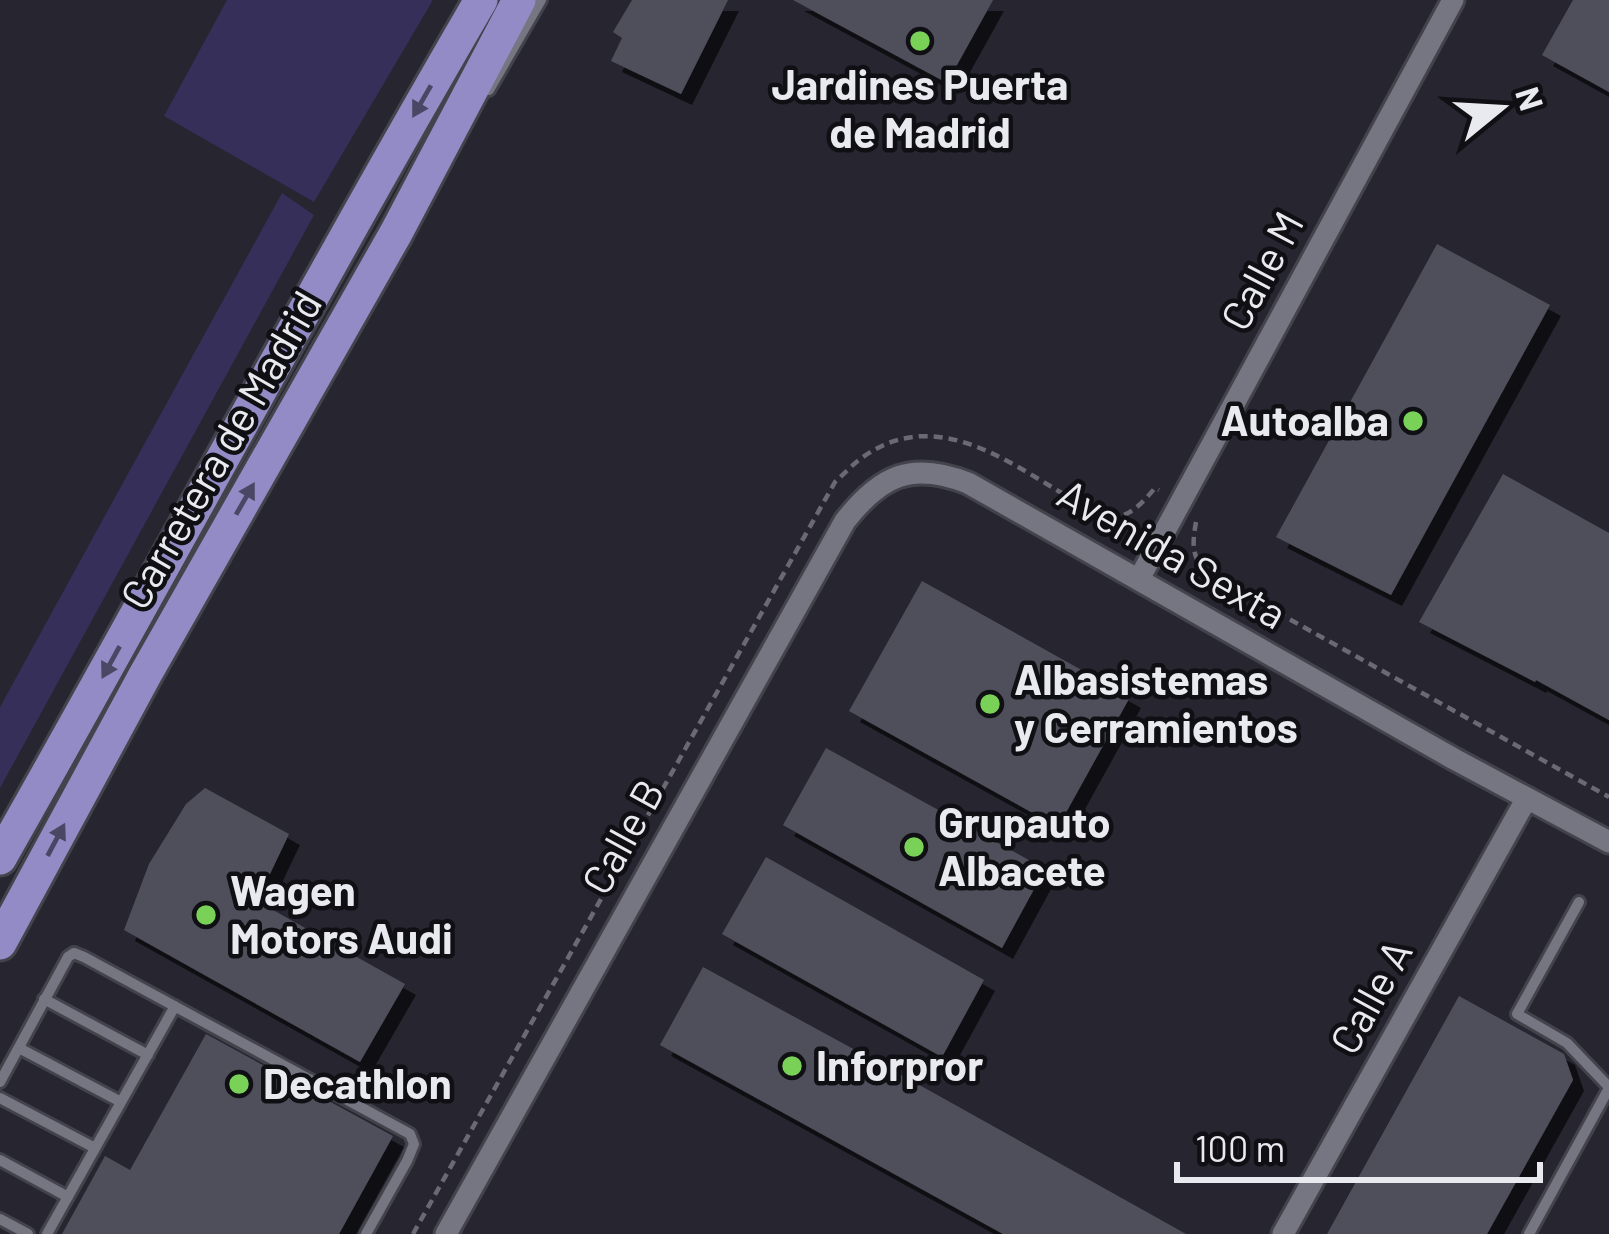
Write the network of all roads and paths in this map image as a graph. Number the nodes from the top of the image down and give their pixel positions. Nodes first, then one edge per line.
1 (481, 0) edge
2 (519, 0) edge
3 (541, 0) edge
4 (1453, 0) edge
5 (484, 99) dead end
6 (451, 158) dead end
7 (396, 233) junction
8 (878, 485) joint
9 (1180, 503) junction
10 (1139, 579) junction
11 (1609, 797) edge
12 (1527, 798) junction
13 (1609, 842) edge
14 (0, 858) edge
15 (1579, 902) dead end
16 (0, 943) edge
17 (44, 1000) junction
18 (175, 1006) junction
19 (19, 1048) junction
20 (148, 1055) junction
21 (0, 1082) edge
22 (1609, 1088) edge
23 (0, 1098) edge
24 (121, 1102) junction
25 (95, 1148) junction
26 (0, 1160) edge
27 (68, 1197) junction
28 (0, 1220) edge
29 (28, 1234) edge
30 (47, 1234) edge
31 (366, 1234) edge
32 (413, 1234) edge
33 (446, 1234) edge
34 (1283, 1234) edge
35 (1529, 1234) edge

1 -> 14 main road, Carretera de Madrid
2 - 7 main road, Carretera de Madrid
3 - 5 lane
4 - 9 street, Calle M
6 - 7 lane
16 -> 7 main road, Carretera de Madrid
8 - 10 street, Avenida Sexta
8 - 33 street, Calle B
9 - 10 street, Calle M
9 - 11 path
9 - 32 path
10 - 12 street, Avenida Sexta
12 - 13 street, Avenida Sexta
12 - 34 street, Calle A
15 - 22 lane
17 - 18 lane
17 - 19 lane
17 - 20 lane
18 - 20 lane
18 - 31 lane
19 - 21 lane
19 - 24 lane
20 - 24 lane
22 - 35 lane
23 - 25 lane
24 - 25 lane
25 - 27 lane
26 - 27 lane
27 - 30 lane
28 - 29 lane

